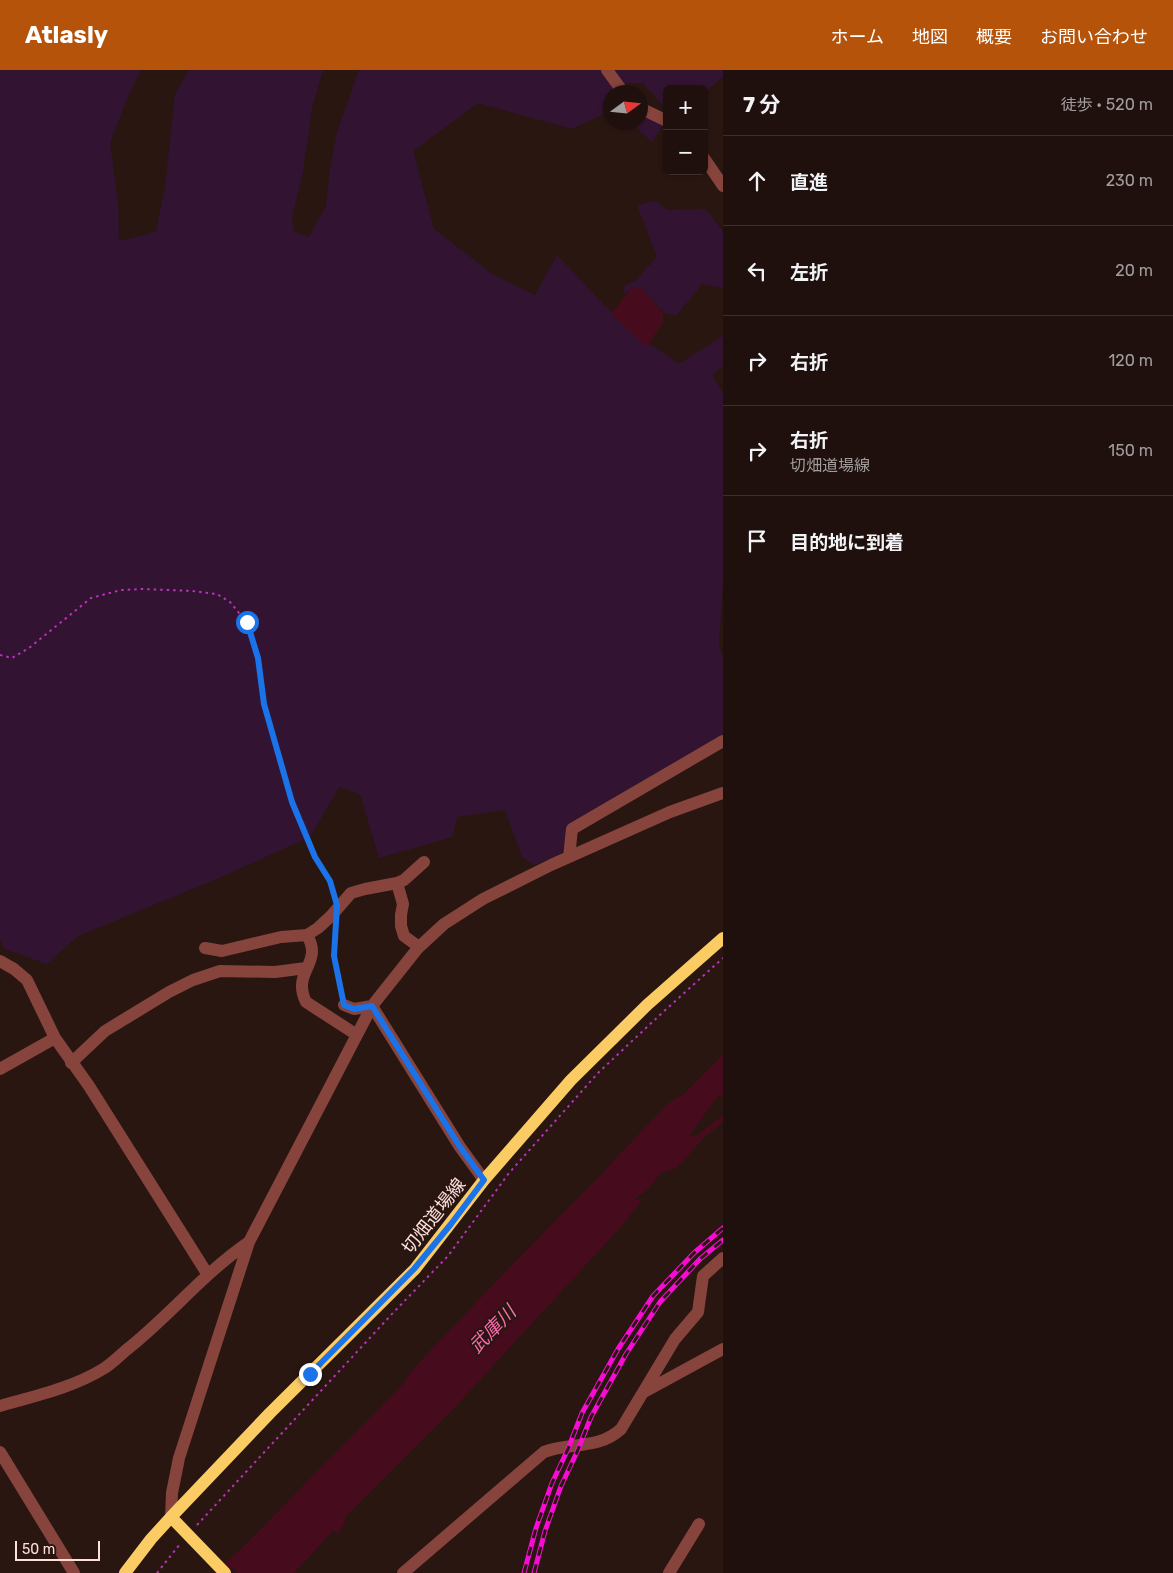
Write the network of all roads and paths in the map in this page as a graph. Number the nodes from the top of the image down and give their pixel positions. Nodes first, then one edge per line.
1 (607, 70) edge
2 (618, 85) edge
3 (648, 112) edge
4 (663, 119) edge
5 (708, 164) edge
6 (723, 186) edge
7 (0, 655) edge
8 (723, 741) edge
9 (723, 793) edge
10 (569, 856) junction
11 (424, 862) dead end
12 (397, 884) junction
13 (334, 897) dead end
14 (336, 922) dead end
15 (306, 934) junction
16 (723, 938) edge
17 (419, 947) junction
18 (204, 948) dead end
19 (0, 961) edge
20 (306, 968) junction
21 (344, 1005) joint
22 (372, 1006) junction
23 (357, 1035) junction
24 (55, 1038) junction
25 (71, 1063) junction
26 (0, 1069) edge
27 (484, 1180) junction
28 (249, 1242) junction
29 (723, 1258) edge
30 (208, 1275) junction
31 (723, 1349) edge
32 (644, 1392) junction
33 (0, 1406) edge
34 (0, 1452) edge
35 (172, 1517) junction
36 (700, 1524) dead end
37 (74, 1573) edge
38 (125, 1573) edge
39 (225, 1573) edge
40 (402, 1573) edge
41 (669, 1573) edge

1 - 2 street
3 - 4 street
5 - 6 street
7 - 13 path
8 - 10 street
9 - 10 street
10 - 17 street
11 - 12 street
12 - 15 street
12 - 17 street
14 - 21 path
15 - 18 street
15 - 20 street
16 - 27 main road, 切畑道場線
17 - 22 street
19 - 24 street
20 - 23 street
20 - 25 street
21 - 22 street
22 - 23 street
22 - 27 street
23 - 28 street
24 - 25 street
24 - 26 street
25 - 30 street
27 - 35 main road, 切畑道場線
28 - 30 street
28 - 35 street
29 - 32 street
30 - 33 street
31 - 32 street
32 - 40 street
34 - 37 street
35 - 38 main road, 切畑道場線
35 - 39 main road
36 - 41 street

